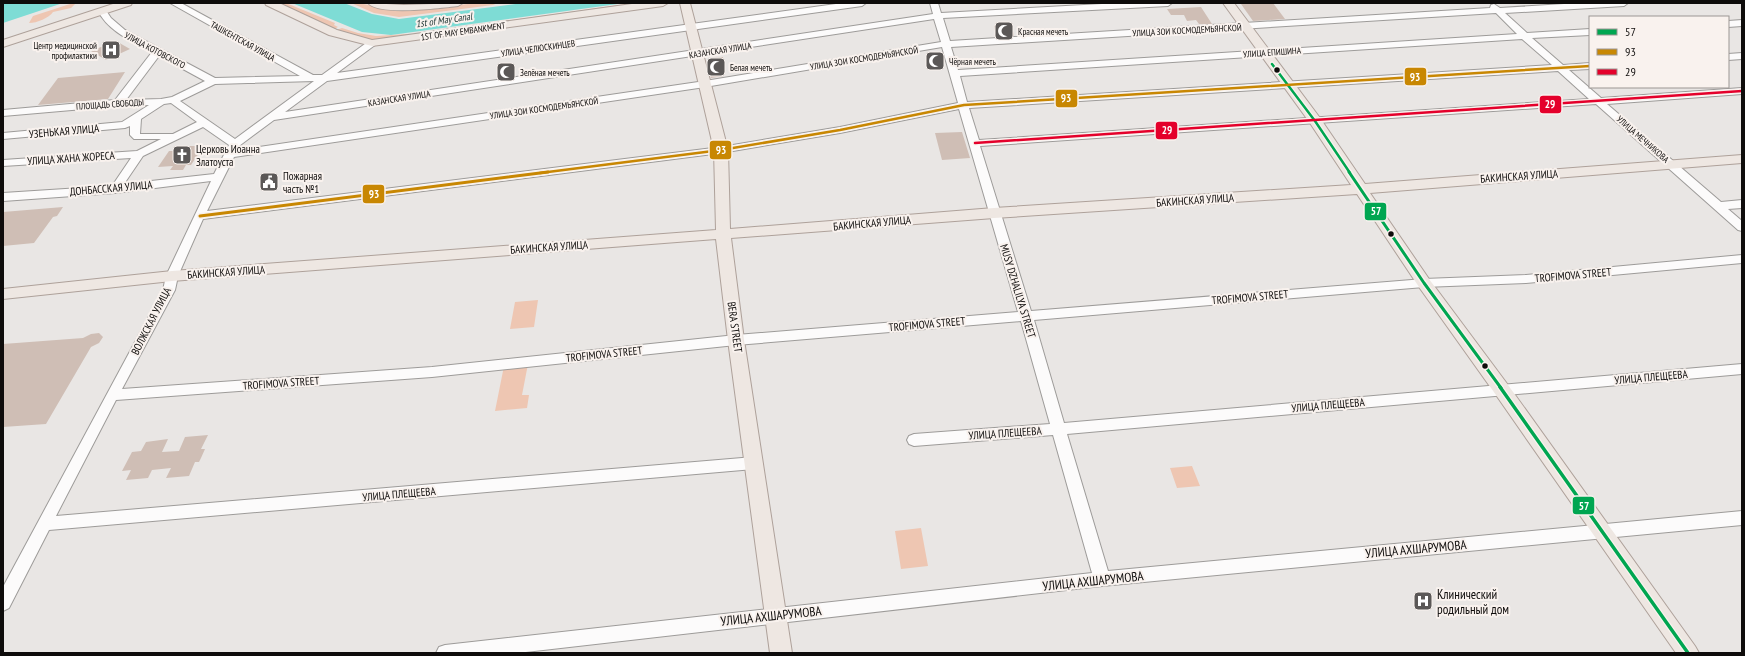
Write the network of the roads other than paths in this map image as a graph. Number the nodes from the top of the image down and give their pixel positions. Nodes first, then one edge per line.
1 (127, 3) edge
2 (174, 3) edge
3 (270, 3) edge
4 (373, 3) edge
5 (458, 3) edge
6 (663, 3) edge
7 (685, 3) edge
8 (862, 3) edge
9 (934, 3) edge
10 (1168, 3) edge
11 (1228, 3) edge
12 (1624, 3) edge
13 (1494, 7) edge
14 (102, 11) junction
15 (936, 16) junction
16 (1742, 23) edge
17 (1729, 24) edge
18 (1244, 26) junction
19 (691, 27) junction
20 (1589, 32) edge
21 (1524, 36) junction
22 (372, 43) junction
23 (3, 44) edge
24 (946, 44) junction
25 (158, 51) junction
26 (1263, 52) junction
27 (698, 53) junction
28 (1742, 56) edge
29 (1729, 57) edge
30 (1589, 66) edge
31 (1562, 68) junction
32 (954, 73) junction
33 (311, 78) junction
34 (325, 78) junction
35 (213, 81) junction
36 (705, 84) junction
37 (1287, 85) junction
38 (1742, 91) edge
39 (175, 99) junction
40 (1599, 100) junction
41 (161, 102) junction
42 (118, 103) junction
43 (964, 105) junction
44 (3, 113) edge
45 (273, 117) junction
46 (136, 118) junction
47 (1315, 121) junction
48 (205, 122) junction
49 (177, 135) junction
50 (3, 136) edge
51 (975, 143) junction
52 (233, 149) junction
53 (721, 150) junction
54 (139, 154) junction
55 (1742, 159) edge
56 (3, 163) edge
57 (1672, 164) junction
58 (218, 177) junction
59 (115, 189) junction
60 (1361, 189) junction
61 (3, 197) edge
62 (1742, 204) edge
63 (1718, 206) junction
64 (994, 213) junction
65 (200, 216) junction
66 (1742, 227) edge
67 (723, 234) junction
68 (1742, 259) edge
69 (172, 276) junction
70 (1424, 283) junction
71 (3, 294) edge
72 (1026, 316) junction
73 (736, 340) junction
74 (1742, 369) edge
75 (1502, 390) junction
76 (112, 395) junction
77 (1058, 429) junction
78 (914, 440) dead end
79 (754, 463) junction
80 (1742, 518) edge
81 (44, 524) junction
82 (1603, 532) junction
83 (1102, 579) junction
84 (3, 603) edge
85 (776, 616) junction
86 (446, 653) edge
87 (781, 653) edge
88 (1688, 653) edge

1 - 14 main road
2 - 33 street, ТАШКЕНТСКАЯ УЛИЦА
3 - 22 main road, 1ST OF MAY EMBANKMENT
4 - 5 main road
6 - 22 main road, 1ST OF MAY EMBANKMENT
7 - 19 main road, BERA STREET
8 - 19 street, УЛИЦА ЧЕЛЮСКИНЦЕВ
9 - 15 street, MUSY DZHALILYA STREET
10 - 15 street, КАЗАНСКАЯ УЛИЦА
11 - 18 main road
12 - 13 street, УЛИЦА ЗОИ КОСМОДЕМЬЯНСКОЙ
13 - 18 street, УЛИЦА ЗОИ КОСМОДЕМЬЯНСКОЙ
13 - 21 street, УЛИЦА МЕЧНИКОВА
14 - 23 main road
14 - 25 street, УЛИЦА КОТОВСКОГО
15 - 24 street, MUSY DZHALILYA STREET
15 - 27 street, КАЗАНСКАЯ УЛИЦА
16 - 17 street
18 - 24 street, УЛИЦА ЗОИ КОСМОДЕМЬЯНСКОЙ
18 - 26 main road
19 - 27 main road, BERA STREET
19 - 34 street, УЛИЦА ЧЕЛЮСКИНЦЕВ
20 - 21 street, УЛИЦА ЕПИШИНА
21 - 26 street, УЛИЦА ЕПИШИНА
21 - 31 street, УЛИЦА МЕЧНИКОВА
22 - 34 street, ВОЛЖСКАЯ УЛИЦА
24 - 32 street, MUSY DZHALILYA STREET
24 - 36 street, УЛИЦА ЗОИ КОСМОДЕМЬЯНСКОЙ
25 - 35 street, УЛИЦА КОТОВСКОГО
25 - 42 street
26 - 32 street, УЛИЦА ЕПИШИНА
26 - 37 main road
27 - 36 main road, BERA STREET
27 - 45 street, КАЗАНСКАЯ УЛИЦА
28 - 29 street
30 - 31 street
31 - 37 street
31 - 40 street, УЛИЦА МЕЧНИКОВА
32 - 43 street, MUSY DZHALILYA STREET
33 - 34 street, УЛИЦА ЧЕЛЮСКИНЦЕВ
33 - 35 street, УЛИЦА ЧЕЛЮСКИНЦЕВ
34 - 45 street, ВОЛЖСКАЯ УЛИЦА
35 - 39 street, ПЛОЩАДЬ СВОБОДЫ
36 - 52 street, УЛИЦА ЗОИ КОСМОДЕМЬЯНСКОЙ
36 - 53 main road, BERA STREET
37 - 43 street
37 - 47 main road
38 - 40 street
39 - 41 street, ПЛОЩАДЬ СВОБОДЫ
39 - 48 street
40 - 47 street
40 - 57 street, УЛИЦА МЕЧНИКОВА
41 - 42 street, ПЛОЩАДЬ СВОБОДЫ
41 - 46 street
42 - 44 street, ПЛОЩАДЬ СВОБОДЫ
43 - 51 street, MUSY DZHALILYA STREET
43 - 53 street
45 - 52 street, ВОЛЖСКАЯ УЛИЦА
46 - 49 street
46 - 50 street, УЗЕНЬКАЯ УЛИЦА
47 - 51 street
47 - 60 main road
48 - 49 street
48 - 52 street
49 - 54 street
51 - 64 street, MUSY DZHALILYA STREET
52 - 58 street, ВОЛЖСКАЯ УЛИЦА
53 - 65 street
53 - 67 main road, BERA STREET
54 - 56 street, УЛИЦА ЖАНА ЖОРЕСА
54 - 59 street
55 - 57 main road, БАКИНСКАЯ УЛИЦА
57 - 60 main road, БАКИНСКАЯ УЛИЦА
57 - 63 street, УЛИЦА МЕЧНИКОВА
58 - 59 street, ДОНБАССКАЯ УЛИЦА
58 - 65 street, ВОЛЖСКАЯ УЛИЦА
59 - 61 street, ДОНБАССКАЯ УЛИЦА
60 - 64 main road, БАКИНСКАЯ УЛИЦА
60 - 70 main road
62 - 63 street
63 - 66 street, УЛИЦА МЕЧНИКОВА
64 - 67 main road, БАКИНСКАЯ УЛИЦА
64 - 72 street, MUSY DZHALILYA STREET
65 - 69 street, ВОЛЖСКАЯ УЛИЦА
67 - 69 main road, БАКИНСКАЯ УЛИЦА
67 - 73 main road, BERA STREET
68 - 70 street, TROFIMOVA STREET
69 - 71 main road, БАКИНСКАЯ УЛИЦА
69 - 76 street, ВОЛЖСКАЯ УЛИЦА
70 - 72 street, TROFIMOVA STREET
70 - 75 main road
72 - 73 street, TROFIMOVA STREET
72 - 77 street, MUSY DZHALILYA STREET
73 - 76 street, TROFIMOVA STREET
73 - 79 main road, BERA STREET
74 - 75 street, УЛИЦА ПЛЕЩЕЕВА
75 - 77 street, УЛИЦА ПЛЕЩЕЕВА
75 - 82 main road
76 - 81 street, ВОЛЖСКАЯ УЛИЦА
77 - 78 street, УЛИЦА ПЛЕЩЕЕВА
77 - 83 street, MUSY DZHALILYA STREET
79 - 81 street, УЛИЦА ПЛЕЩЕЕВА
79 - 85 main road, BERA STREET
80 - 82 street, УЛИЦА АХШАРУМОВА
81 - 84 street, ВОЛЖСКАЯ УЛИЦА
82 - 83 street, УЛИЦА АХШАРУМОВА
82 - 88 main road
83 - 85 street, УЛИЦА АХШАРУМОВА
85 - 86 street, УЛИЦА АХШАРУМОВА
85 - 87 main road, BERA STREET

